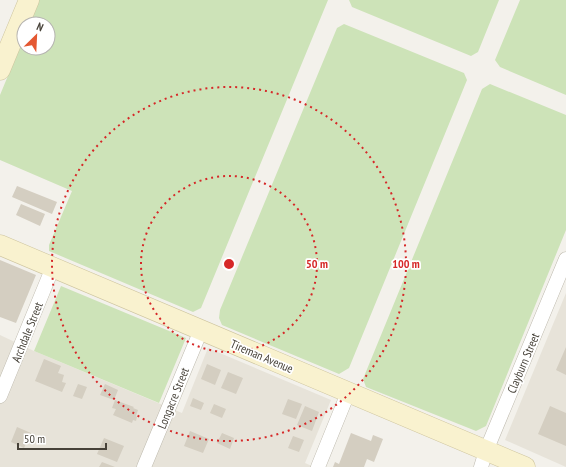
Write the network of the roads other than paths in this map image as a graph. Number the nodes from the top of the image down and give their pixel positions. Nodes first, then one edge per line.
1 (29, 0) edge
2 (0, 70) edge
3 (0, 245) edge
4 (566, 259) edge
5 (53, 267) junction
6 (201, 330) junction
7 (348, 393) junction
8 (0, 396) edge
9 (483, 459) edge
10 (144, 467) edge
11 (318, 467) edge
12 (525, 467) edge

1 - 2 street
3 - 5 street, Tireman Avenue
4 - 9 street, Clayburn Street
5 - 6 street, Tireman Avenue
5 - 8 street, Archdale Street
6 - 7 street, Tireman Avenue
6 - 10 street, Longacre Street
7 - 9 street, Tireman Avenue
7 - 11 street
9 - 12 street, Tireman Avenue

